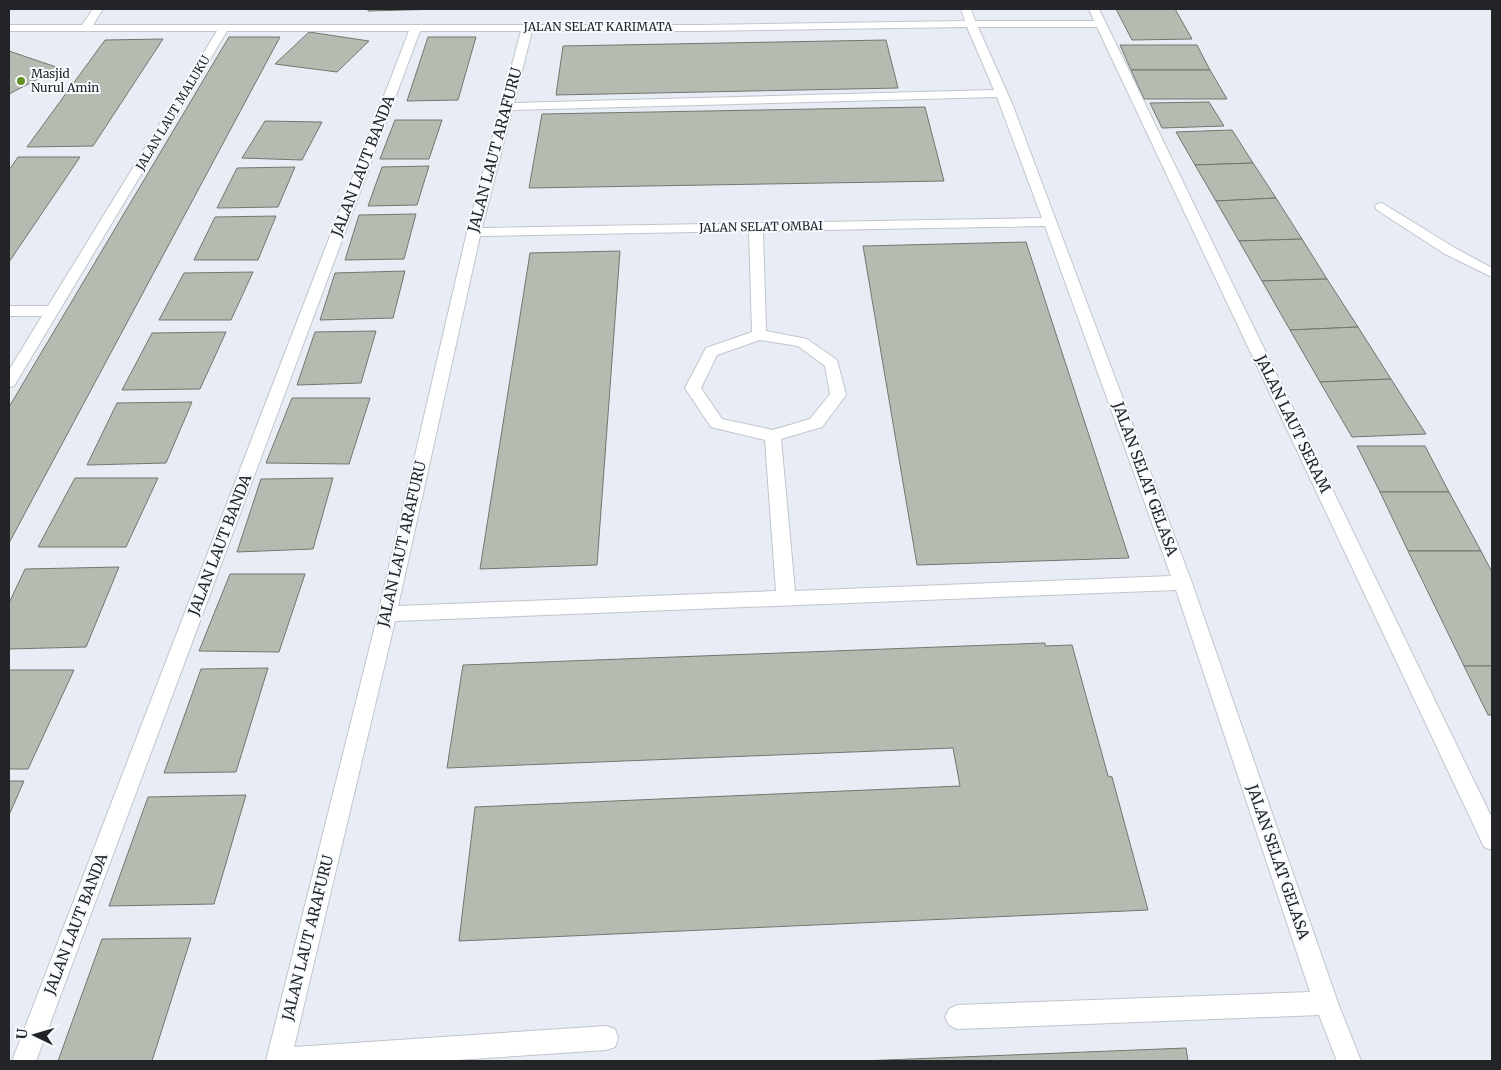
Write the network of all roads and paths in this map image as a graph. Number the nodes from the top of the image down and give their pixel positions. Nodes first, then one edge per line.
1 (98, 9) edge
2 (1097, 16) edge
3 (968, 17) edge
4 (528, 27) junction
5 (9, 28) edge
6 (85, 28) junction
7 (224, 28) junction
8 (415, 29) junction
9 (1002, 93) junction
10 (506, 107) junction
11 (1382, 207) dead end
12 (1049, 222) junction
13 (756, 228) junction
14 (474, 232) junction
15 (1492, 273) edge
16 (9, 311) edge
17 (52, 311) junction
18 (759, 335) junction
19 (9, 382) edge
20 (773, 436) junction
21 (1183, 583) junction
22 (786, 597) junction
23 (386, 614) junction
24 (1492, 840) edge
25 (1326, 1003) junction
26 (957, 1017) dead end
27 (606, 1038) dead end
28 (24, 1061) edge
29 (278, 1061) edge
30 (1349, 1061) edge

1 - 6 lane
2 - 3 lane
2 - 24 lane, JALAN LAUT SERAM
3 - 4 lane, JALAN SELAT KARIMATA
3 - 9 lane, JALAN SELAT GELASA
4 - 8 lane, JALAN SELAT KARIMATA
4 - 10 lane, JALAN LAUT ARAFURU
5 - 6 lane
6 - 7 lane
7 - 8 lane, JALAN SELAT KARIMATA
7 - 17 lane, JALAN LAUT MALUKU
8 - 28 lane, JALAN LAUT BANDA
9 - 10 lane
9 - 12 lane, JALAN SELAT GELASA
10 - 14 lane, JALAN LAUT ARAFURU
11 - 15 lane
12 - 13 lane, JALAN SELAT OMBAI
12 - 21 lane, JALAN SELAT GELASA
13 - 14 lane, JALAN SELAT OMBAI
13 - 18 lane
14 - 23 lane, JALAN LAUT ARAFURU
16 - 17 lane
17 - 19 lane, JALAN LAUT MALUKU
18 - 20 lane
18 - 20 lane
20 - 22 lane
21 - 22 lane
21 - 25 lane, JALAN SELAT GELASA
22 - 23 lane
23 - 29 lane, JALAN LAUT ARAFURU
25 - 26 lane
25 - 30 lane, JALAN SELAT GELASA
27 - 29 lane

